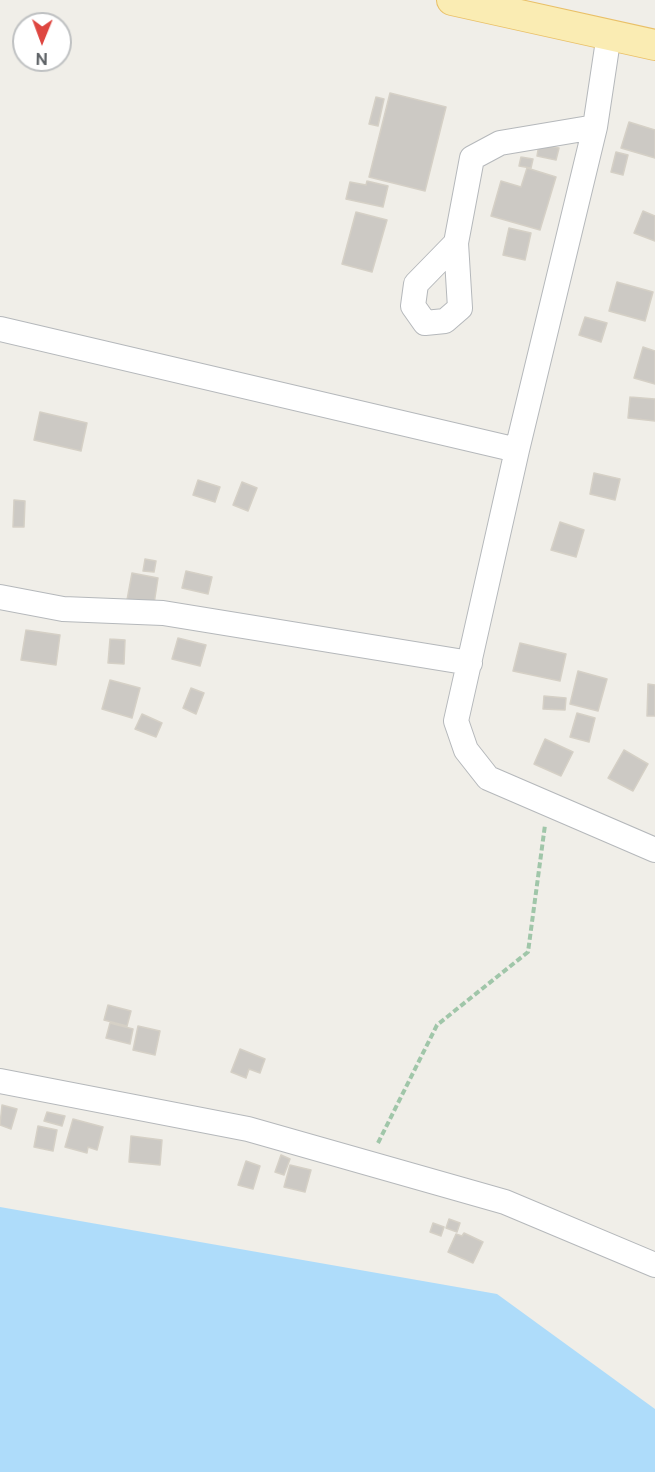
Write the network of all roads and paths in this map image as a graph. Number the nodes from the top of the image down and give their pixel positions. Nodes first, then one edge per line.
1 (452, 0) edge
2 (609, 34) junction
3 (655, 45) edge
4 (595, 127) junction
5 (456, 243) dead end
6 (0, 329) edge
7 (517, 450) junction
8 (0, 597) edge
9 (470, 663) junction
10 (548, 803) junction
11 (655, 850) edge
12 (0, 1081) edge
13 (368, 1163) junction
14 (655, 1266) edge

1 - 2 main road
2 - 3 main road
2 - 4 street
4 - 5 street
4 - 7 street
6 - 7 street
7 - 9 street
8 - 9 street
9 - 10 street
10 - 11 street
10 - 13 path
12 - 13 street
13 - 14 street

